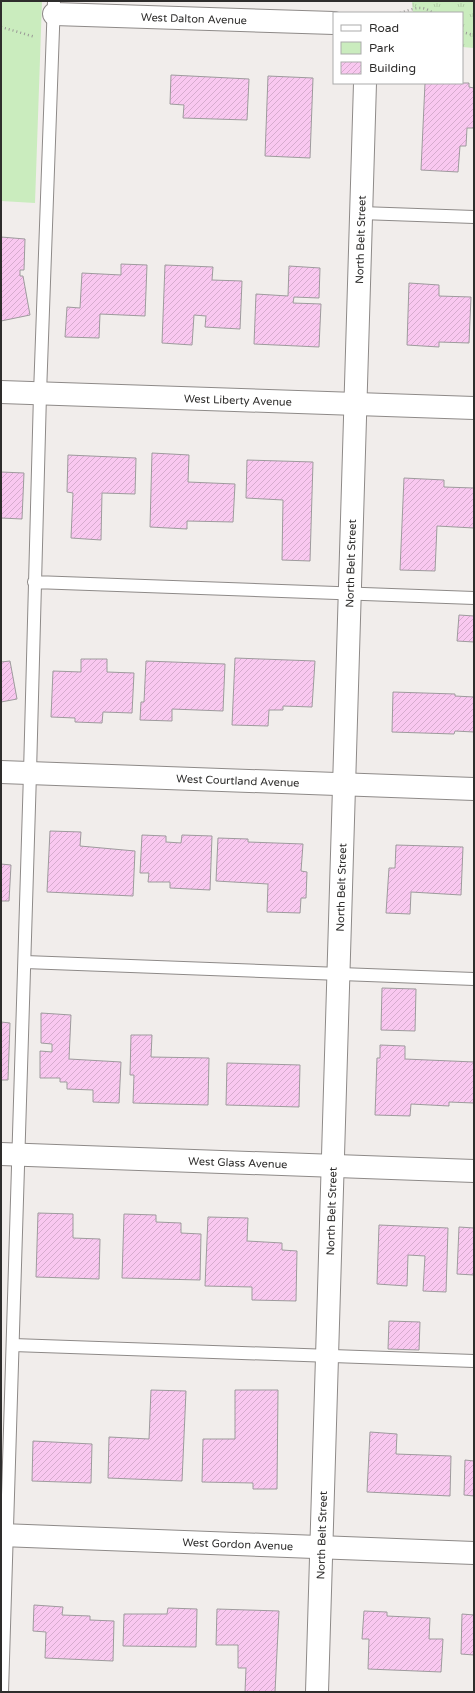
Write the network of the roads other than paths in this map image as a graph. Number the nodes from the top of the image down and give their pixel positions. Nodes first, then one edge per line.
1 (54, 7) edge
2 (333, 23) edge
3 (365, 84) edge
4 (361, 213) junction
5 (474, 217) edge
6 (1, 392) edge
7 (40, 394) junction
8 (355, 404) junction
9 (474, 408) edge
10 (34, 582) junction
11 (350, 593) junction
12 (474, 598) edge
13 (1, 772) edge
14 (30, 773) junction
15 (343, 784) junction
16 (474, 788) edge
17 (25, 962) junction
18 (338, 974) junction
19 (474, 979) edge
20 (10, 1154) edge
21 (333, 1166) junction
22 (474, 1171) edge
23 (13, 1345) junction
24 (327, 1354) junction
25 (474, 1360) edge
26 (4, 1535) edge
27 (320, 1547) junction
28 (474, 1553) edge
29 (2, 1692) edge
30 (317, 1692) edge

1 - 2 street, West Dalton Avenue
1 - 7 lane
3 - 4 street, North Belt Street
4 - 5 lane
4 - 8 street, North Belt Street
6 - 7 street, West Liberty Avenue
7 - 8 street, West Liberty Avenue
7 - 10 lane
8 - 9 street, West Liberty Avenue
8 - 11 street, North Belt Street
10 - 11 lane
10 - 14 lane
11 - 12 lane
11 - 15 street, North Belt Street
13 - 14 street, West Courtland Avenue
14 - 15 street, West Courtland Avenue
14 - 17 lane
15 - 16 street, West Courtland Avenue
15 - 18 street, North Belt Street
17 - 18 lane
17 - 20 lane
18 - 19 lane
18 - 21 street, North Belt Street
20 - 21 street, West Glass Avenue
20 - 23 lane
21 - 22 street, West Glass Avenue
21 - 24 street, North Belt Street
23 - 24 lane
23 - 26 lane
24 - 25 lane
24 - 27 street, North Belt Street
26 - 27 street, West Gordon Avenue
26 - 29 lane
27 - 28 street, West Gordon Avenue
27 - 30 street, North Belt Street

